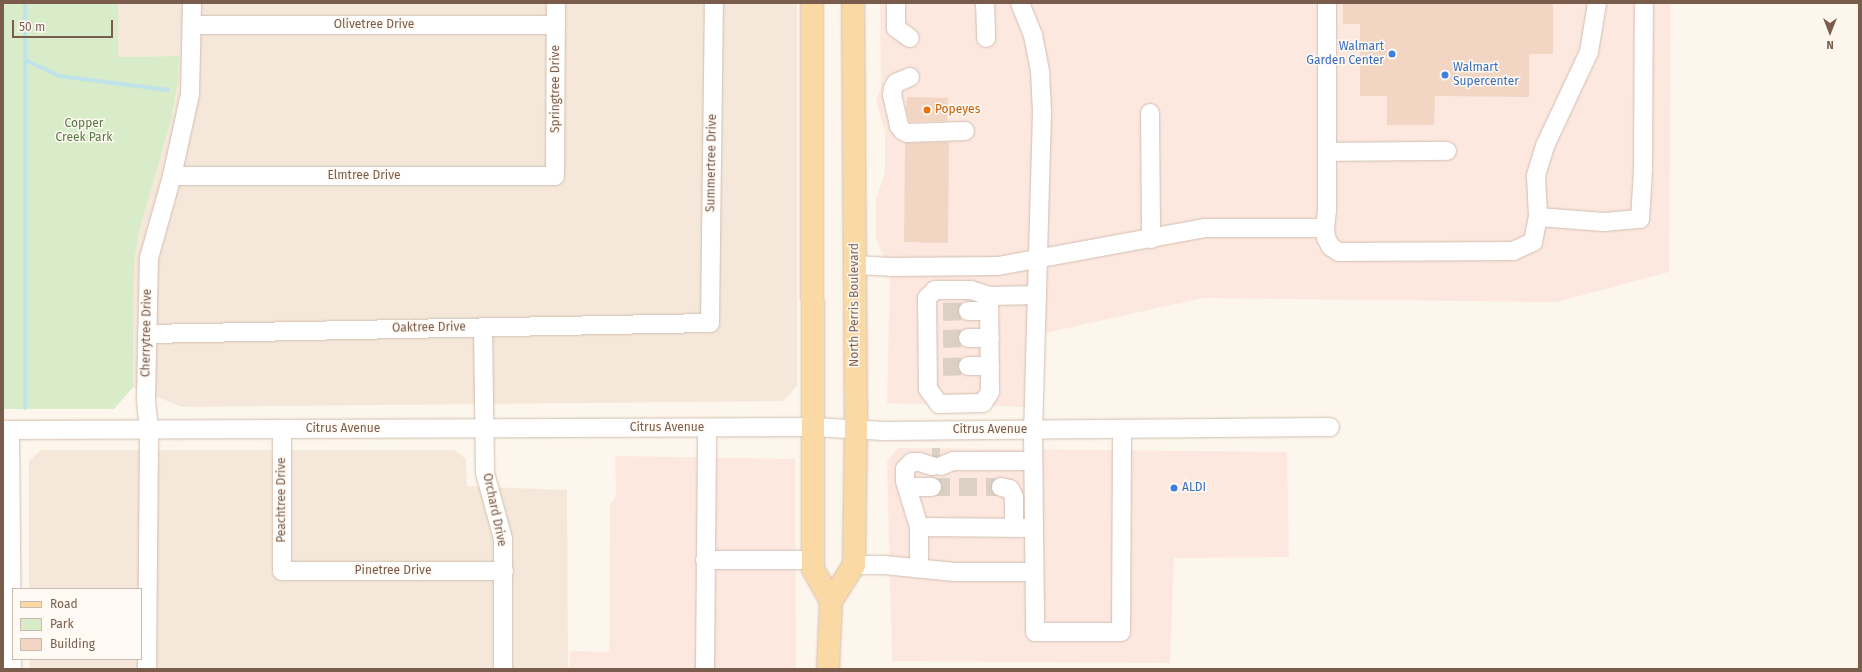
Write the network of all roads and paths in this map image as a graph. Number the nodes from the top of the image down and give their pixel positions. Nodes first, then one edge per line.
1 (192, 3) edge
2 (556, 3) edge
3 (714, 3) edge
4 (812, 3) edge
5 (853, 3) edge
6 (896, 3) edge
7 (985, 3) edge
8 (1020, 3) edge
9 (1327, 3) edge
10 (1597, 3) edge
11 (1644, 3) edge
12 (192, 25) junction
13 (556, 25) junction
14 (910, 38) dead end
15 (986, 38) dead end
16 (910, 77) dead end
17 (1150, 113) dead end
18 (965, 131) dead end
19 (1447, 151) dead end
20 (1327, 152) junction
21 (172, 176) junction
22 (555, 176) joint
23 (1538, 217) junction
24 (1325, 228) junction
25 (1151, 239) junction
26 (1038, 260) junction
27 (856, 265) junction
28 (964, 266) junction
29 (963, 290) junction
30 (1036, 294) junction
31 (989, 304) junction
32 (968, 311) tunnel mouth
33 (710, 323) joint
34 (482, 327) junction
35 (147, 334) junction
36 (968, 338) tunnel mouth
37 (990, 338) junction
38 (968, 366) tunnel mouth
39 (990, 366) junction
40 (813, 427) junction
41 (1330, 427) dead end
42 (485, 428) junction
43 (707, 428) junction
44 (282, 429) junction
45 (856, 429) junction
46 (1122, 429) junction
47 (6, 430) edge
48 (148, 430) junction
49 (1033, 430) junction
50 (1033, 461) junction
51 (932, 486) tunnel mouth
52 (906, 487) junction
53 (1001, 487) tunnel mouth
54 (919, 527) junction
55 (1014, 528) junction
56 (1034, 528) junction
57 (705, 560) junction
58 (813, 560) junction
59 (854, 565) junction
60 (919, 568) junction
61 (282, 571) joint
62 (504, 572) junction
63 (1034, 572) junction
64 (831, 601) junction
65 (12, 669) edge
66 (147, 669) edge
67 (503, 669) edge
68 (705, 669) edge
69 (828, 669) edge

1 - 12 street, Cherrytree Drive
2 - 13 street, Springtree Drive
3 - 33 street, Summertree Drive
4 - 40 main road
5 - 27 main road, North Perris Boulevard
6 - 14 street
7 - 15 street
8 - 26 street
9 - 20 street
10 - 23 street
11 - 23 street
12 - 13 street, Olivetree Drive
12 - 21 street, Cherrytree Drive
13 - 22 street, Springtree Drive
16 - 18 street
17 - 25 street
19 - 20 street
20 - 24 street
21 - 22 street, Elmtree Drive
21 - 35 street, Cherrytree Drive
23 - 24 street
24 - 25 street
25 - 26 street
26 - 28 street
26 - 30 street
27 - 28 street
27 - 45 main road, North Perris Boulevard
28 - 29 street
29 - 31 street
29 - 39 street
30 - 31 street
30 - 49 street
31 - 32 street
31 - 37 street
33 - 34 street, Oaktree Drive
34 - 35 street, Oaktree Drive
34 - 42 street, Orchard Drive
35 - 48 street, Cherrytree Drive
36 - 37 street
37 - 39 street
38 - 39 street
40 - 43 street, Citrus Avenue
40 - 45 street, Citrus Avenue
40 - 58 main road
41 - 46 street, Citrus Avenue
42 - 43 street, Citrus Avenue
42 - 44 street, Citrus Avenue
42 - 62 street, Orchard Drive
43 - 57 street
44 - 48 street, Citrus Avenue
44 - 61 street, Peachtree Drive
45 - 49 street, Citrus Avenue
45 - 59 main road, North Perris Boulevard
46 - 49 street, Citrus Avenue
46 - 63 street
47 - 48 street, Citrus Avenue
47 - 65 street
48 - 66 street, Cherrytree Drive
49 - 50 street
50 - 52 street
50 - 56 street
51 - 52 street
52 - 54 street
53 - 55 street
54 - 55 street
54 - 60 street
55 - 56 street
56 - 63 street
57 - 58 street
57 - 68 street
58 - 64 main road
59 - 60 street
59 - 64 main road
60 - 63 street
61 - 62 street, Pinetree Drive
62 - 67 street, Orchard Drive
64 - 69 main road

